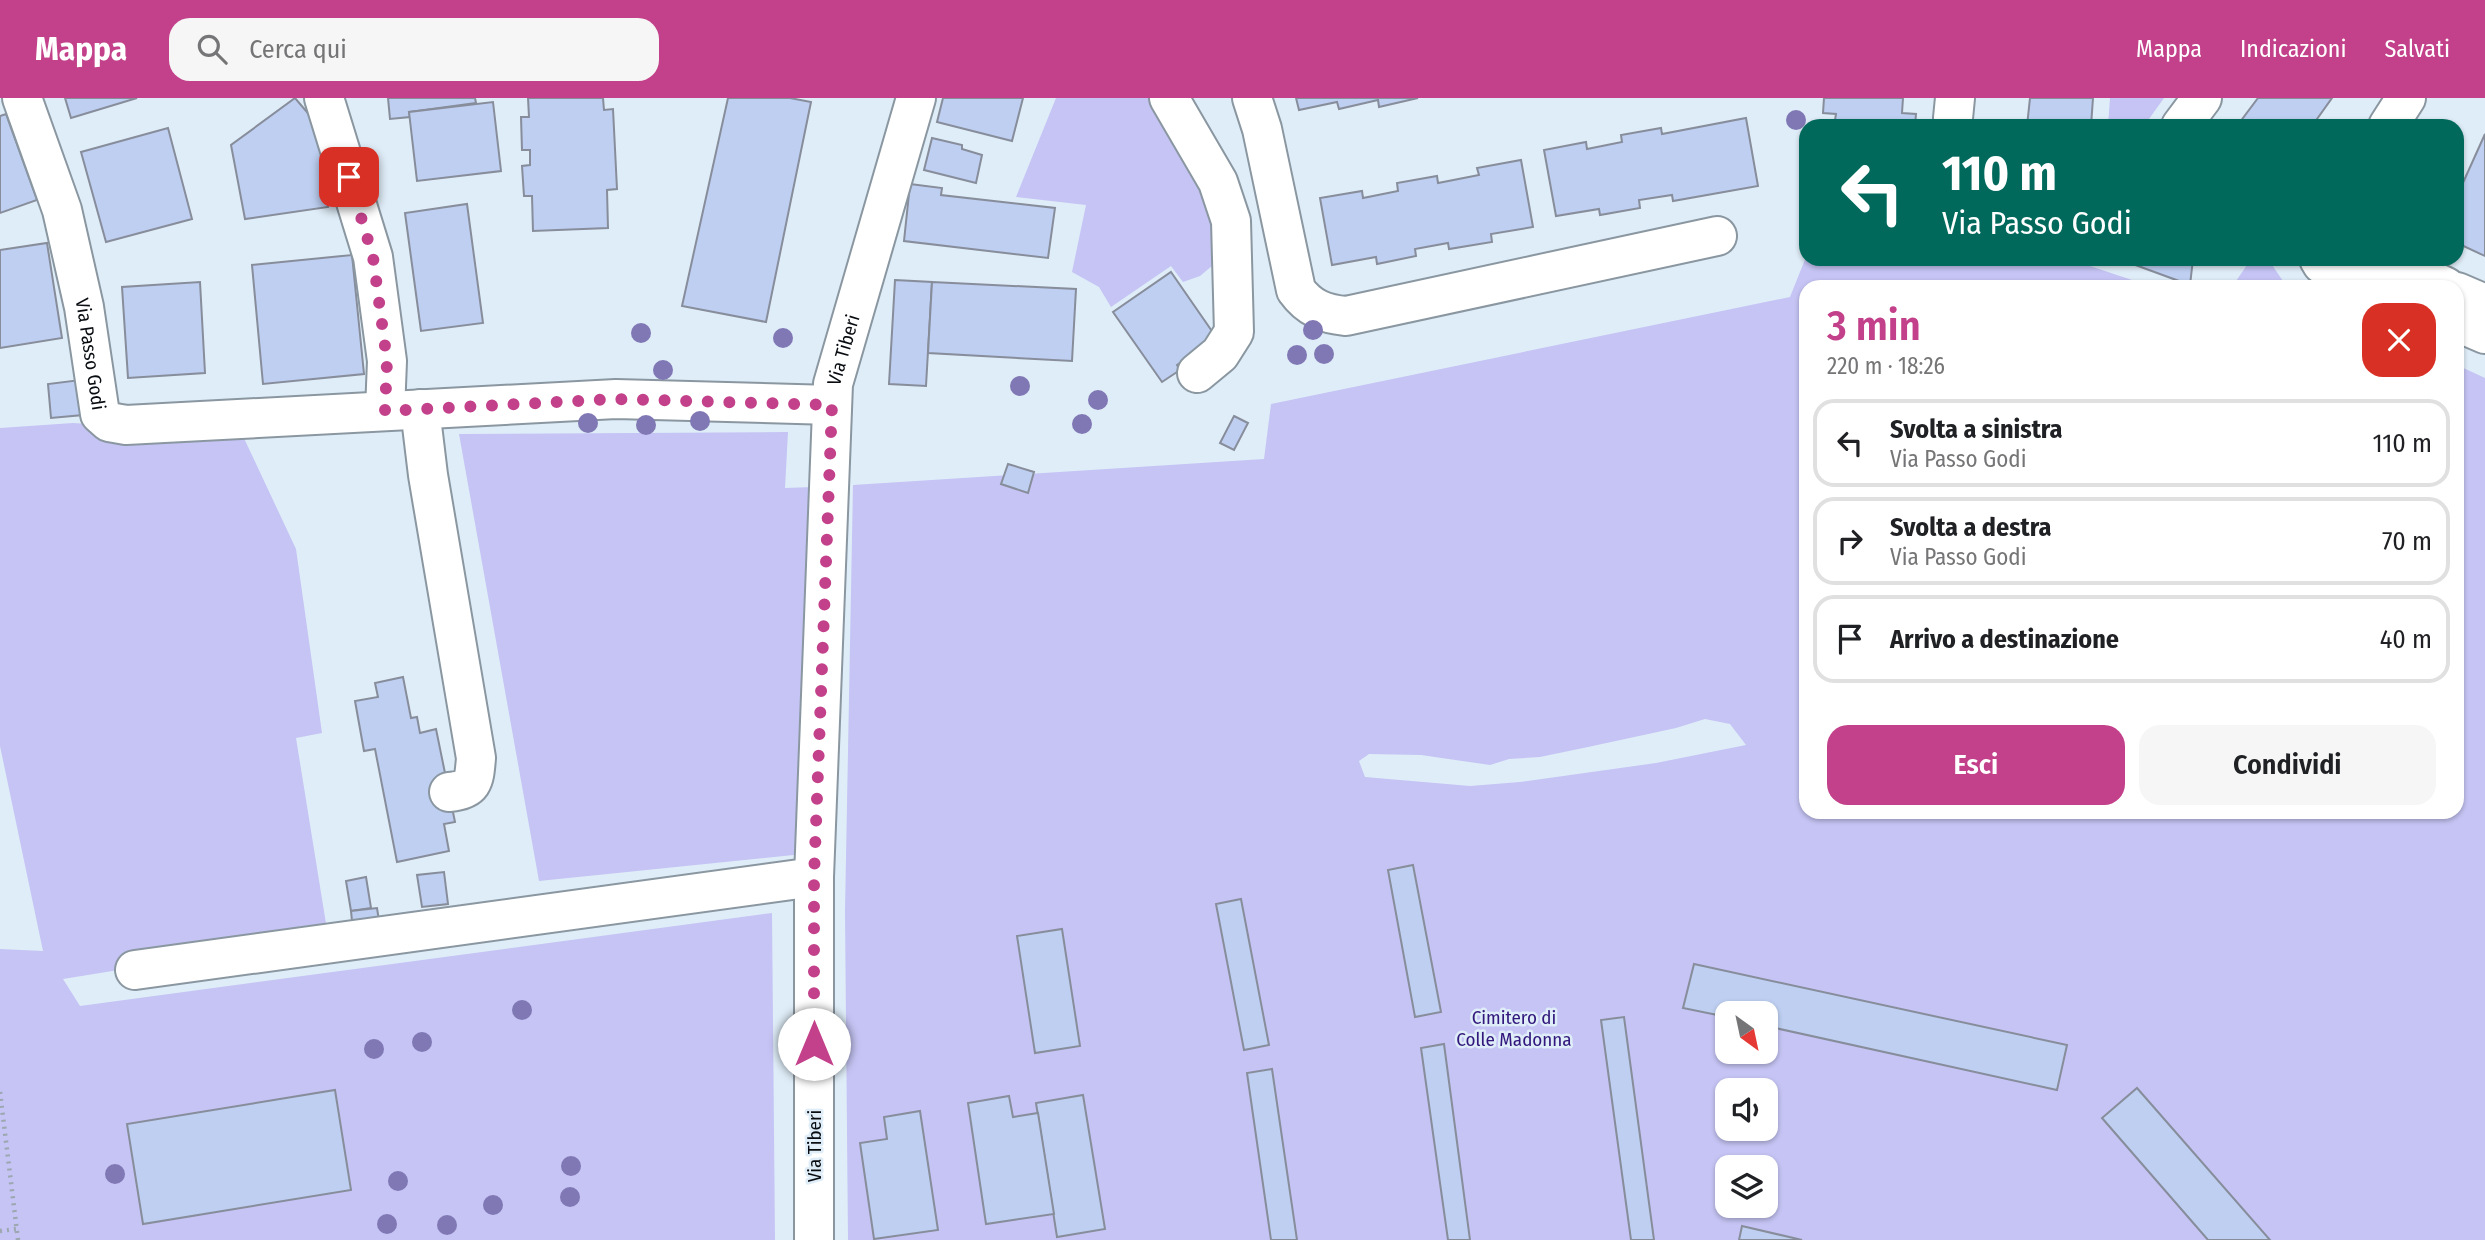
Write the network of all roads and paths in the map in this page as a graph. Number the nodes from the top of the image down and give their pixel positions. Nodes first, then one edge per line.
1 (22, 98) edge
2 (324, 98) edge
3 (916, 98) edge
4 (1169, 98) edge
5 (1252, 98) edge
6 (2202, 98) edge
7 (2406, 98) edge
8 (2186, 119) edge
9 (2392, 119) edge
10 (1717, 236) dead end
11 (2326, 266) edge
12 (2402, 266) edge
13 (2359, 280) edge
14 (2432, 280) edge
15 (2464, 295) edge
16 (2485, 304) edge
17 (2464, 325) edge
18 (2485, 334) edge
19 (1198, 373) dead end
20 (832, 405) junction
21 (402, 410) junction
22 (449, 792) dead end
23 (814, 877) junction
24 (135, 970) dead end
25 (0, 1093) edge
26 (16, 1229) junction
27 (0, 1231) edge
28 (18, 1240) edge
29 (814, 1240) edge

1 - 21 street, Via Passo Godi
2 - 21 street
3 - 20 street, Via Tiberi
4 - 19 street
5 - 10 street
6 - 8 street
7 - 9 street
11 - 13 street
12 - 14 street
15 - 16 street
17 - 18 street
20 - 21 street, Via Passo Godi
20 - 23 street, Via Tiberi
21 - 22 street
23 - 24 street
23 - 29 street, Via Tiberi
25 - 26 path
26 - 27 path
26 - 28 path

